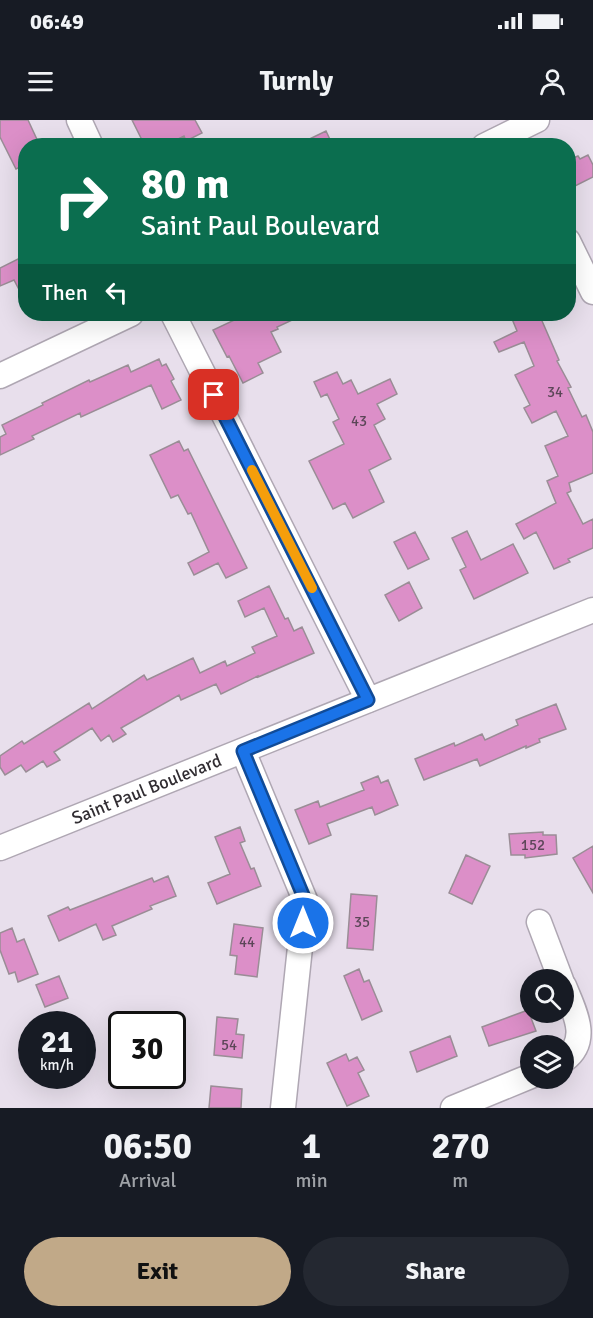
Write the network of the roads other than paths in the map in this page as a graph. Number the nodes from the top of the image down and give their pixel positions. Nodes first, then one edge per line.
1 (79, 120) edge
2 (537, 120) edge
3 (87, 138) edge
4 (519, 138) edge
5 (576, 257) edge
6 (593, 292) edge
7 (116, 321) edge
8 (177, 321) edge
9 (0, 375) edge
10 (593, 610) edge
11 (368, 700) junction
12 (243, 751) junction
13 (1, 846) edge
14 (539, 922) dead end
15 (557, 969) edge
16 (574, 1011) edge
17 (574, 1050) edge
18 (520, 1081) edge
19 (283, 1108) edge
20 (453, 1108) edge

1 - 3 street
2 - 4 street
5 - 6 street
7 - 9 street
8 - 11 street
10 - 11 street, Saint Paul Boulevard
11 - 12 street, Saint Paul Boulevard
12 - 13 street, Saint Paul Boulevard
12 - 19 street
14 - 15 street
16 - 17 street
18 - 20 street

